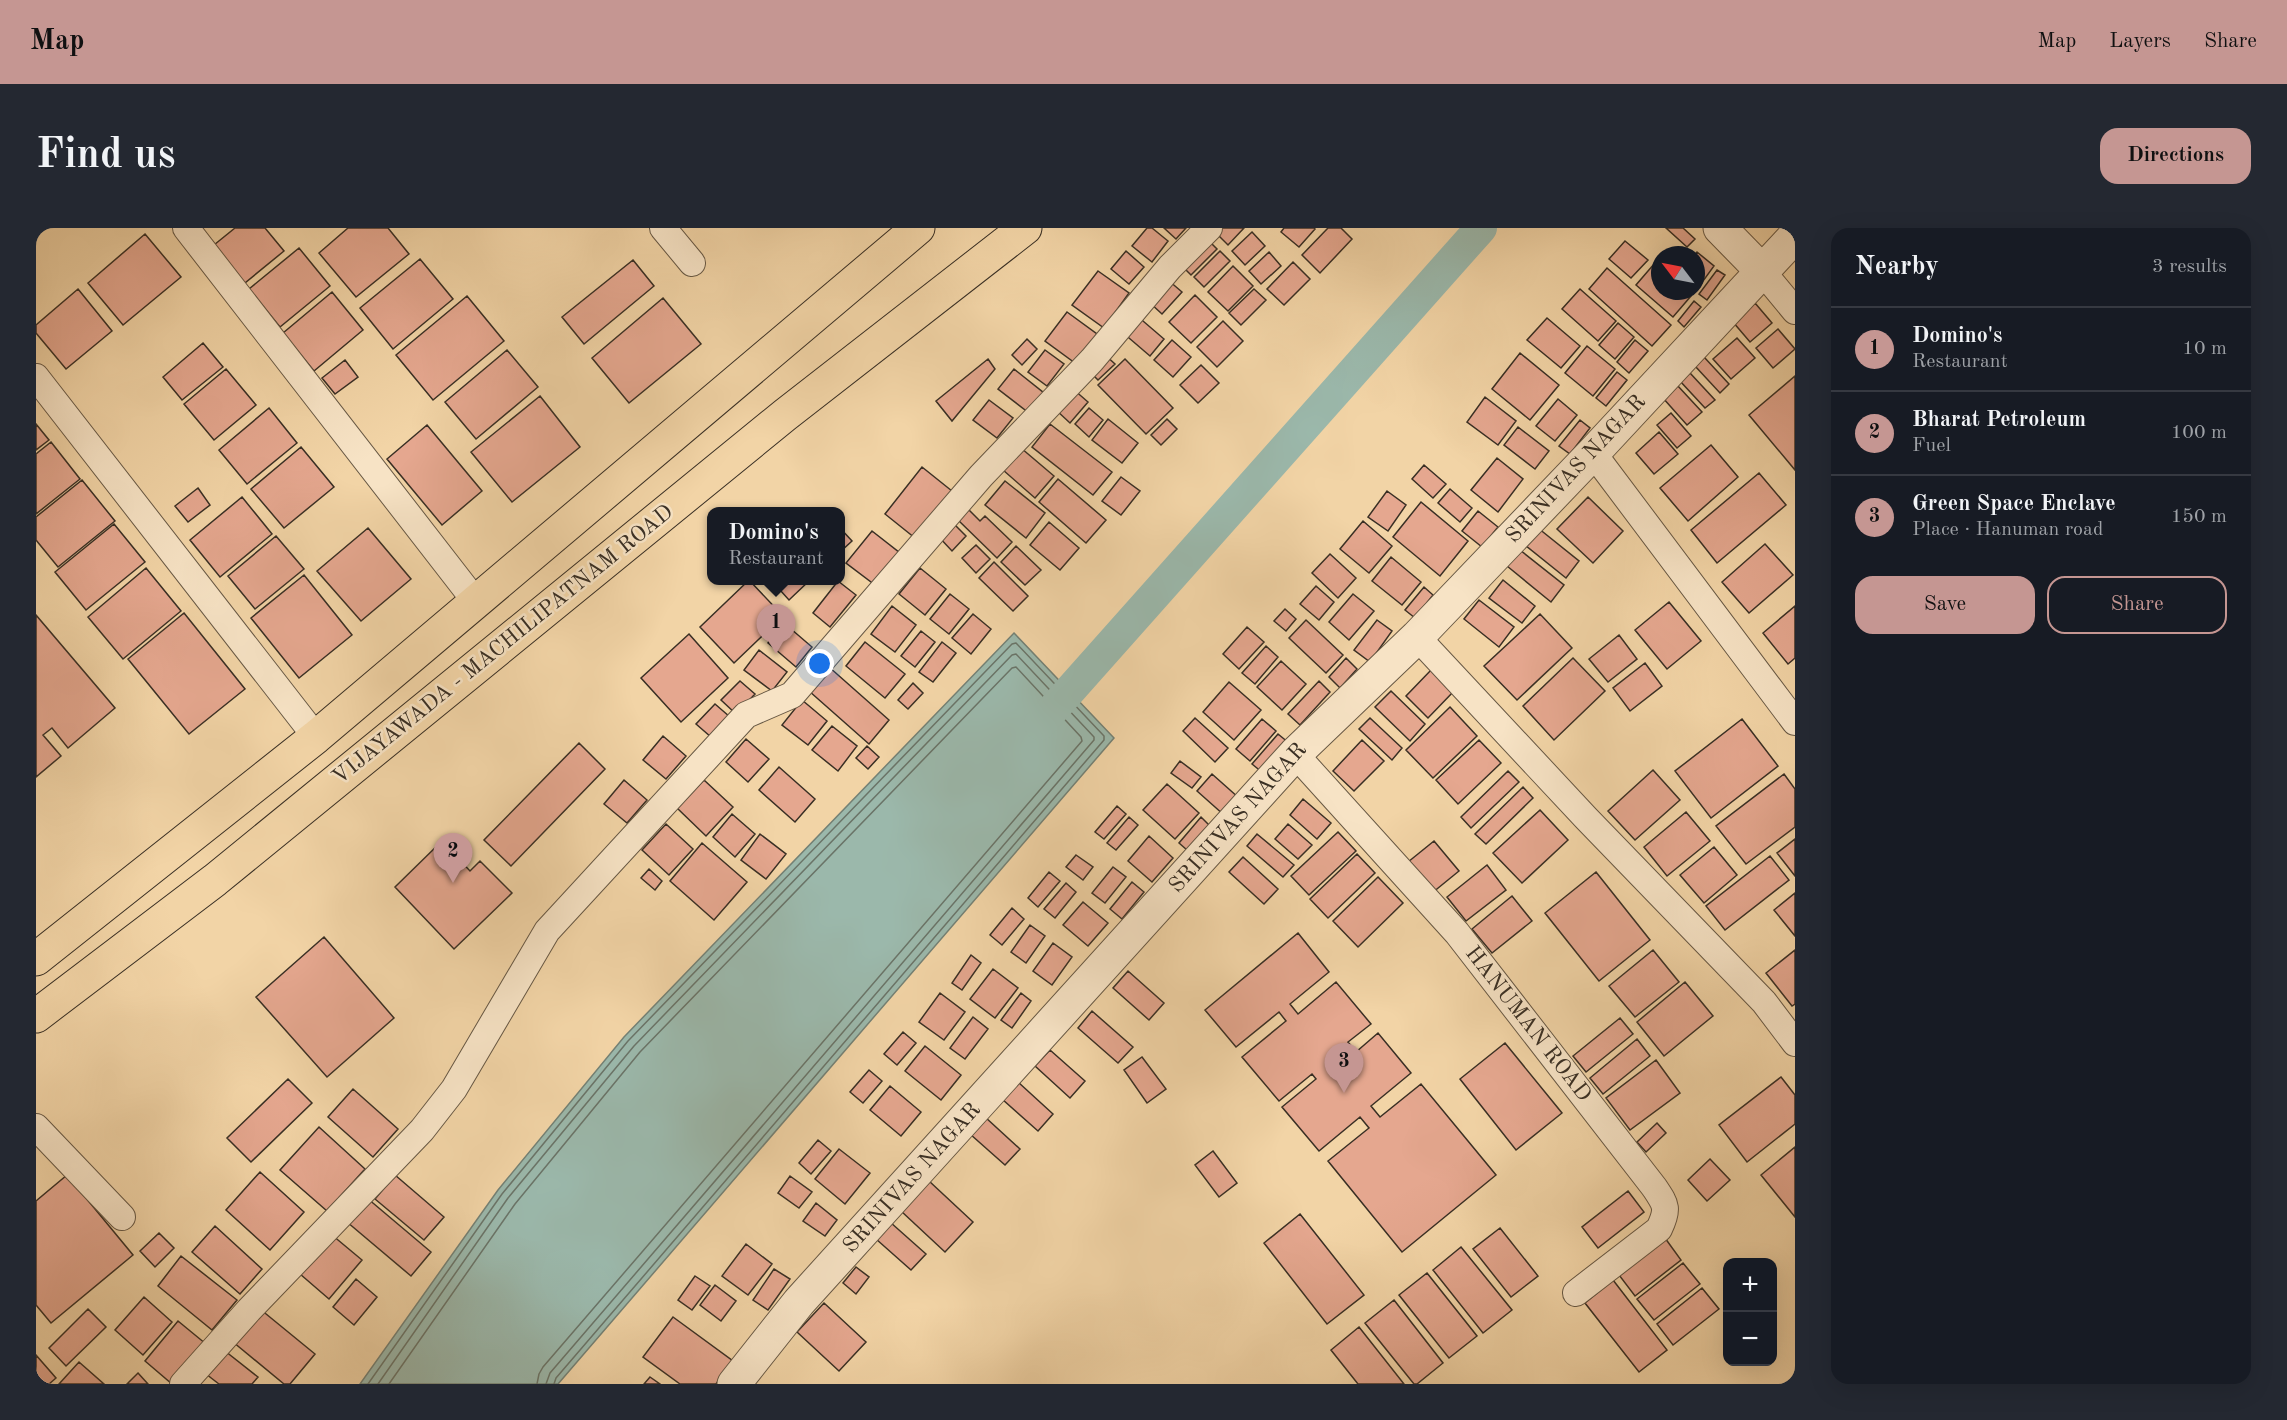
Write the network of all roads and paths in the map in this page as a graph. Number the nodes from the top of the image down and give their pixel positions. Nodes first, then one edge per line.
1 (186, 228) edge
2 (663, 228) edge
3 (918, 228) edge
4 (1025, 228) edge
5 (1209, 228) edge
6 (1720, 228) edge
7 (1795, 236) edge
8 (692, 263) dead end
9 (1762, 271) junction
10 (1795, 311) edge
11 (36, 377) edge
12 (1593, 453) junction
13 (476, 602) junction
14 (1417, 637) junction
15 (1795, 722) edge
16 (316, 737) junction
17 (1295, 753) junction
18 (36, 958) edge
19 (36, 1016) edge
20 (1795, 1043) edge
21 (36, 1127) edge
22 (122, 1217) dead end
23 (1576, 1293) dead end
24 (183, 1384) edge
25 (734, 1384) edge

1 - 13 street
2 - 8 street
3 - 13 highway, VIJAYAWADA - MACHILIPATNAM ROAD
4 - 19 highway, VIJAYAWADA - MACHILIPATNAM ROAD
5 - 24 street
6 - 9 street
7 - 9 street, SRINIVAS NAGAR
9 - 10 street
9 - 12 street, SRINIVAS NAGAR
11 - 16 street
12 - 14 street, SRINIVAS NAGAR
12 - 15 street
13 - 16 highway, VIJAYAWADA - MACHILIPATNAM ROAD
14 - 17 street, SRINIVAS NAGAR
14 - 20 street
16 - 18 highway, VIJAYAWADA - MACHILIPATNAM ROAD
17 - 23 street, HANUMAN ROAD
17 - 25 street, SRINIVAS NAGAR
21 - 22 street

